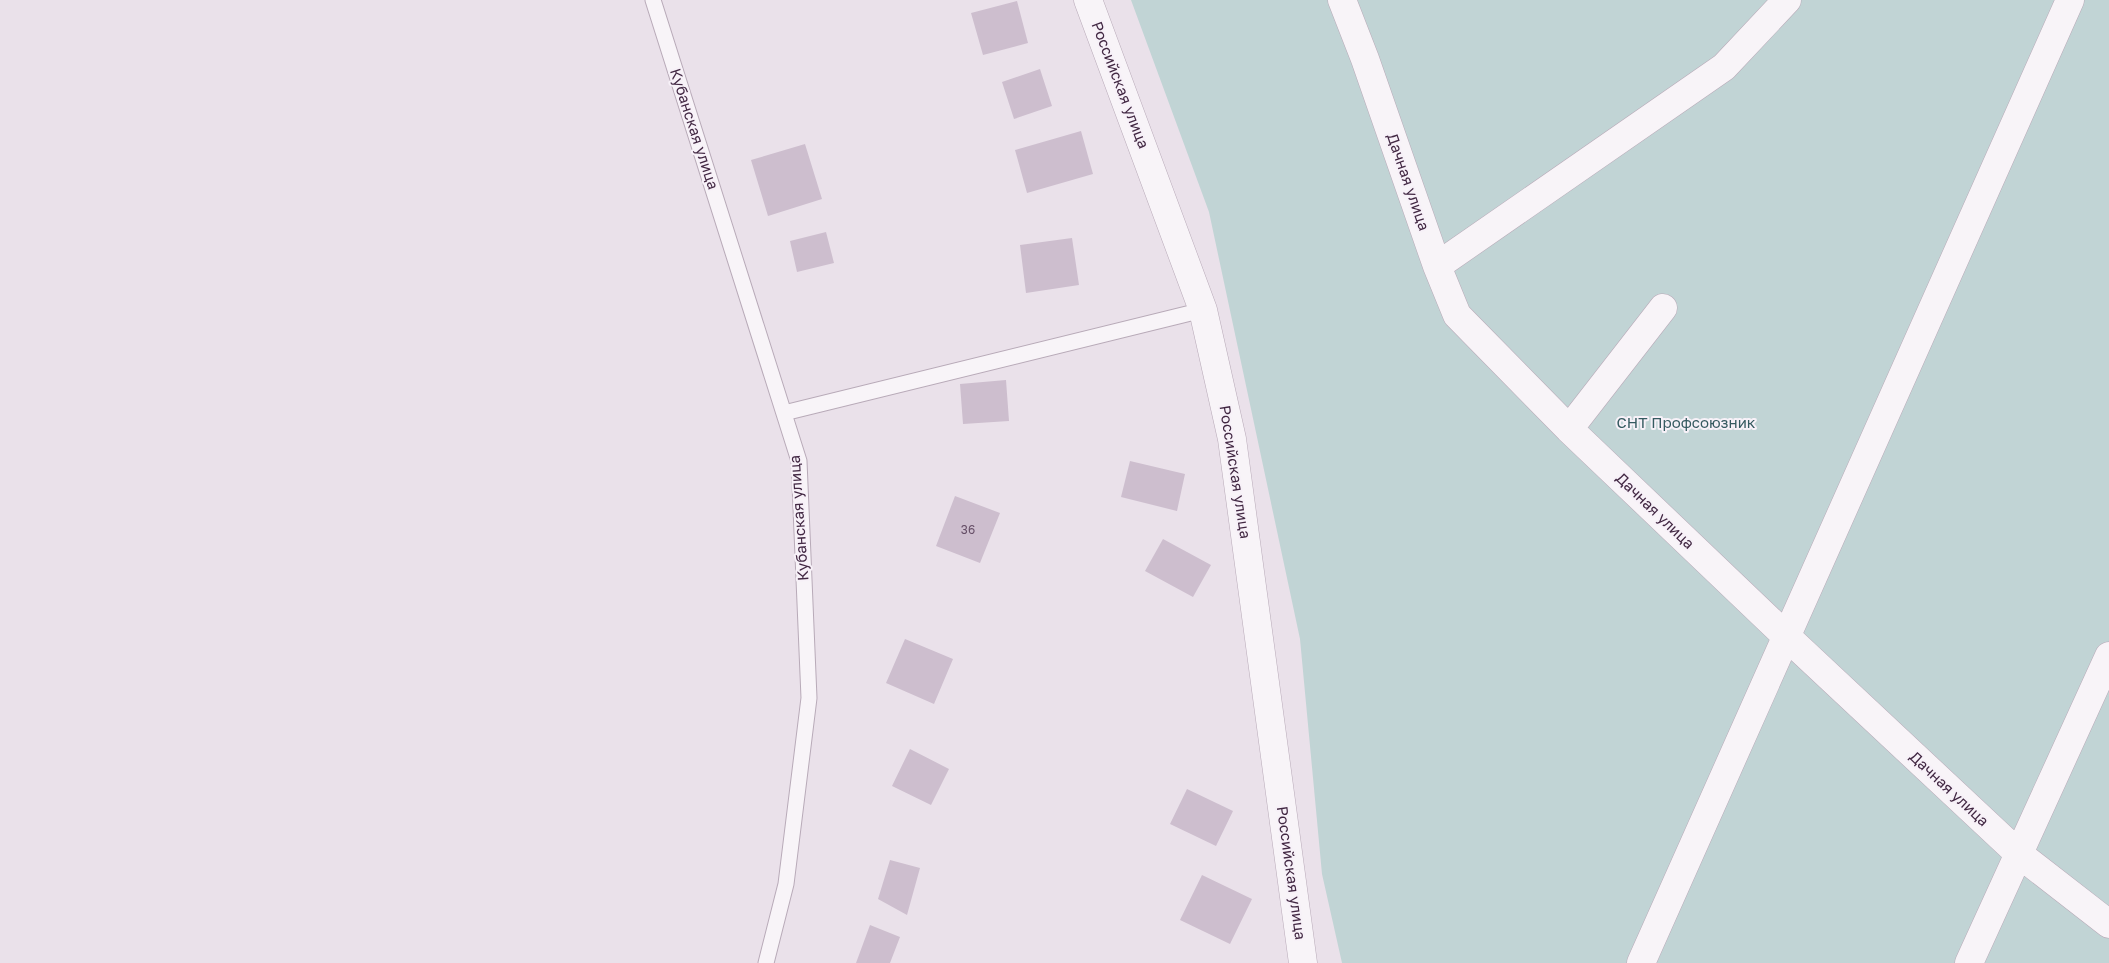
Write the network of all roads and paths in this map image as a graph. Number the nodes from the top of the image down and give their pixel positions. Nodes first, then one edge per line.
1 (653, 0) edge
2 (1088, 0) edge
3 (1342, 0) edge
4 (1786, 0) edge
5 (2070, 0) edge
6 (1437, 266) junction
7 (1663, 308) dead end
8 (1203, 310) junction
9 (784, 413) junction
10 (1569, 429) junction
11 (1787, 638) junction
12 (2109, 656) edge
13 (2018, 854) junction
14 (2109, 924) edge
15 (766, 963) edge
16 (1303, 963) edge
17 (1641, 963) edge
18 (1969, 963) edge

1 - 9 lane, Кубанская улица
2 - 8 street, Российская улица
3 - 6 street, Дачная улица
4 - 6 street
5 - 11 street
6 - 10 street, Дачная улица
7 - 10 street
8 - 9 lane
8 - 16 street, Российская улица
9 - 15 lane, Кубанская улица
10 - 11 street, Дачная улица
11 - 13 street, Дачная улица
11 - 17 street
12 - 13 street
13 - 14 street, Дачная улица
13 - 18 street

